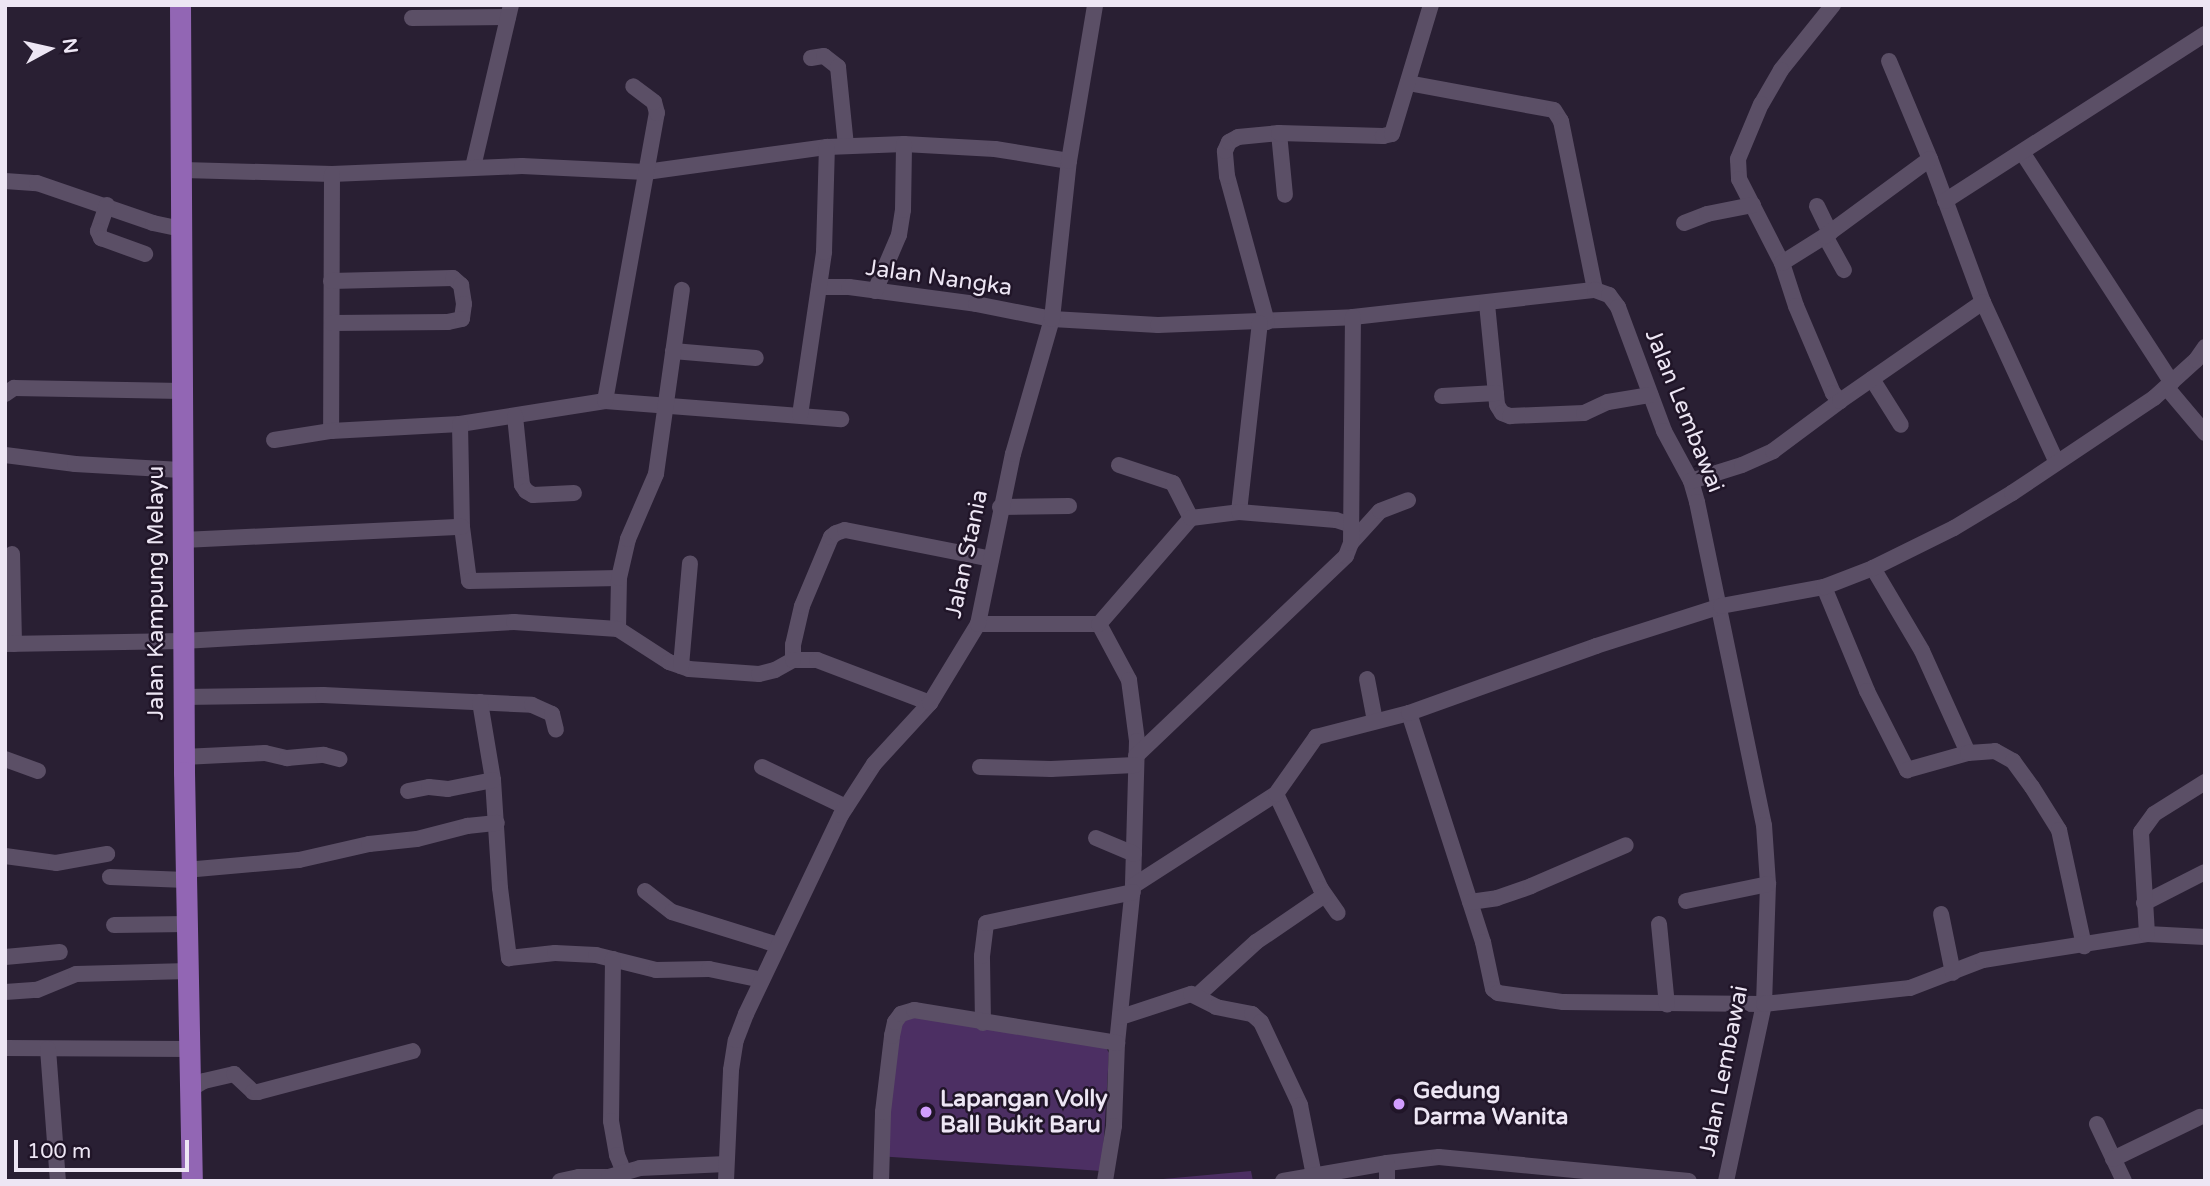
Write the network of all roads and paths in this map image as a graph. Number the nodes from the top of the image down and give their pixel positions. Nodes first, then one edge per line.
1 (180, 5) edge
2 (1095, 5) edge
3 (1432, 5) edge
4 (1833, 5) edge
5 (509, 11) edge
6 (412, 18) dead end
7 (2205, 34) edge
8 (811, 58) dead end
9 (1889, 61) dead end
10 (1408, 83) junction
11 (633, 86) dead end
12 (1279, 133) junction
13 (904, 144) junction
14 (846, 146) junction
15 (827, 147) junction
16 (2022, 152) junction
17 (1930, 159) junction
18 (1069, 161) junction
19 (473, 167) junction
20 (183, 170) junction
21 (646, 172) junction
22 (332, 174) junction
23 (5, 181) edge
24 (1285, 195) dead end
25 (1945, 201) junction
26 (107, 205) junction
27 (1753, 205) junction
28 (1817, 206) dead end
29 (1684, 223) dead end
30 (181, 229) junction
31 (1828, 234) junction
32 (145, 254) dead end
33 (1783, 263) junction
34 (1844, 270) dead end
35 (331, 281) junction
36 (819, 288) junction
37 (682, 290) dead end
38 (1595, 290) junction
39 (875, 291) junction
40 (1983, 302) junction
41 (1487, 304) junction
42 (1353, 317) junction
43 (1052, 319) junction
44 (332, 323) junction
45 (1264, 323) junction
46 (2205, 347) edge
47 (673, 351) junction
48 (756, 358) dead end
49 (1872, 379) junction
50 (2169, 385) junction
51 (182, 391) junction
52 (1496, 393) junction
53 (5, 394) edge
54 (1650, 395) junction
55 (1442, 396) dead end
56 (605, 401) junction
57 (1840, 401) junction
58 (667, 408) junction
59 (800, 415) junction
60 (514, 416) junction
61 (841, 419) dead end
62 (460, 424) junction
63 (1901, 425) dead end
64 (331, 430) junction
65 (2205, 433) edge
66 (274, 440) dead end
67 (5, 455) edge
68 (2056, 461) junction
69 (1119, 465) dead end
70 (181, 470) junction
71 (1690, 481) junction
72 (574, 494) dead end
73 (1408, 500) dead end
74 (1069, 506) dead end
75 (1000, 507) junction
76 (1238, 512) junction
77 (1191, 518) junction
78 (1351, 525) junction
79 (463, 527) junction
80 (183, 540) junction
81 (1351, 544) junction
82 (12, 554) dead end
83 (991, 559) junction
84 (690, 563) dead end
85 (1873, 568) junction
86 (619, 578) junction
87 (1824, 587) junction
88 (1721, 607) junction
89 (978, 624) junction
90 (1099, 624) junction
91 (618, 629) junction
92 (183, 641) junction
93 (9, 644) edge
94 (793, 660) junction
95 (681, 666) junction
96 (1367, 679) dead end
97 (183, 697) junction
98 (480, 702) junction
99 (930, 703) junction
100 (1409, 713) junction
101 (1375, 721) junction
102 (556, 730) dead end
103 (1968, 753) junction
104 (183, 757) junction
105 (5, 759) edge
106 (339, 759) dead end
107 (1136, 761) junction
108 (980, 766) dead end
109 (762, 767) dead end
110 (38, 771) dead end
111 (493, 780) junction
112 (2205, 782) edge
113 (408, 790) dead end
114 (1276, 794) junction
115 (846, 807) junction
116 (497, 823) junction
117 (1096, 838) dead end
118 (1626, 845) dead end
119 (1134, 854) junction
120 (107, 855) dead end
121 (5, 856) edge
122 (2205, 872) edge
123 (185, 875) junction
124 (110, 877) dead end
125 (1768, 884) junction
126 (1133, 889) junction
127 (645, 891) dead end
128 (1325, 895) junction
129 (1686, 901) dead end
130 (1470, 902) junction
131 (2144, 903) junction
132 (1338, 913) dead end
133 (1941, 915) dead end
134 (187, 924) junction
135 (1659, 924) dead end
136 (114, 925) dead end
137 (2147, 934) junction
138 (2205, 937) edge
139 (778, 945) junction
140 (2084, 946) junction
141 (60, 951) dead end
142 (5, 957) edge
143 (613, 959) junction
144 (188, 971) junction
145 (1953, 973) junction
146 (762, 980) junction
147 (5, 992) edge
148 (1198, 995) junction
149 (1764, 1004) junction
150 (1667, 1005) junction
151 (1121, 1017) junction
152 (983, 1023) junction
153 (1116, 1043) junction
154 (5, 1048) edge
155 (48, 1049) junction
156 (189, 1049) junction
157 (413, 1051) dead end
158 (189, 1084) junction
159 (2200, 1116) dead end
160 (2097, 1124) dead end
161 (2113, 1158) junction
162 (1387, 1163) junction
163 (726, 1164) junction
164 (1516, 1164) junction
165 (624, 1171) junction
166 (1314, 1176) junction
167 (58, 1181) edge
168 (192, 1181) edge
169 (560, 1181) edge
170 (726, 1181) edge
171 (881, 1181) edge
172 (1105, 1181) edge
173 (1283, 1181) edge
174 (1387, 1181) edge
175 (1513, 1181) edge
176 (1689, 1181) edge
177 (1726, 1181) edge
178 (2124, 1181) edge

1 - 20 main road, Jalan Kampung Melayu
2 - 18 street, Jalan Stania
3 - 10 street
4 - 27 street
5 - 6 street
5 - 19 street
7 - 16 street
8 - 14 street
9 - 17 street
10 - 12 street
10 - 38 street
11 - 21 street
12 - 24 street
12 - 45 street
13 - 14 street
13 - 18 street
13 - 39 street
14 - 15 street
15 - 21 street
15 - 36 street
16 - 25 street
16 - 50 street
17 - 25 street
17 - 31 street
18 - 43 street, Jalan Stania
19 - 21 street
19 - 22 street
20 - 22 street
20 - 30 main road, Jalan Kampung Melayu
21 - 56 street
22 - 35 street
23 - 26 street
25 - 40 street
26 - 30 street
26 - 32 street
27 - 29 street
27 - 33 street
28 - 31 street
30 - 51 main road, Jalan Kampung Melayu
31 - 33 street
31 - 34 street
33 - 57 street
35 - 44 street
35 - 44 street
36 - 39 street, Jalan Nangka
36 - 59 street
37 - 47 street
38 - 41 street
38 - 54 street, Jalan Lembawai
39 - 43 street, Jalan Nangka
40 - 49 street
40 - 68 street
41 - 42 street
41 - 52 street
42 - 45 street
42 - 78 street
43 - 45 street
43 - 75 street, Jalan Stania
44 - 64 street
45 - 76 street
46 - 50 street
47 - 48 street
47 - 58 street
49 - 57 street
49 - 63 street
50 - 65 street
50 - 68 street
51 - 53 street
51 - 70 main road, Jalan Kampung Melayu
52 - 54 street
52 - 55 street
54 - 71 street, Jalan Lembawai
56 - 58 street
56 - 60 street
57 - 71 street
58 - 59 street
58 - 86 street
59 - 61 street
60 - 62 street
60 - 72 street
62 - 64 street
62 - 79 street
64 - 66 street
67 - 70 street
68 - 85 street
69 - 77 street
70 - 80 main road, Jalan Kampung Melayu
71 - 88 street, Jalan Lembawai
73 - 81 street
74 - 75 street
75 - 83 street, Jalan Stania
76 - 77 street
76 - 78 street
77 - 90 street
78 - 81 street
79 - 80 street
79 - 86 street
80 - 92 main road, Jalan Kampung Melayu
81 - 107 street
82 - 93 street
83 - 89 street, Jalan Stania
83 - 94 street
84 - 95 street
85 - 87 street
85 - 103 street
86 - 91 street
87 - 88 street
87 - 103 street
88 - 100 street
88 - 125 street, Jalan Lembawai
89 - 90 street
89 - 99 street, Jalan Stania
90 - 107 street
91 - 92 street
91 - 95 street
92 - 93 street
92 - 97 main road, Jalan Kampung Melayu
94 - 95 street
94 - 99 street
96 - 101 street
97 - 98 street
97 - 104 main road, Jalan Kampung Melayu
98 - 102 street
98 - 111 street
99 - 115 street, Jalan Stania
100 - 101 street
100 - 130 street
101 - 114 street
103 - 140 street
104 - 106 street
104 - 123 main road, Jalan Kampung Melayu
105 - 110 street
107 - 108 street
107 - 119 street
109 - 115 street
111 - 113 street
111 - 116 street
112 - 131 street
114 - 126 street
114 - 128 street
115 - 139 street, Jalan Stania
116 - 123 street
116 - 143 street
117 - 119 street
118 - 130 street
119 - 126 street
120 - 121 street
122 - 131 street
123 - 124 street
123 - 134 main road, Jalan Kampung Melayu
125 - 129 street
125 - 149 street, Jalan Lembawai
126 - 151 street
126 - 152 street
127 - 139 street
128 - 132 street
128 - 148 street
130 - 150 street
131 - 137 street
133 - 145 street
134 - 136 street
134 - 144 main road, Jalan Kampung Melayu
135 - 150 street
137 - 138 street
137 - 140 street
139 - 146 street, Jalan Stania
140 - 145 street
141 - 142 street
143 - 146 street
143 - 165 street
144 - 147 street
144 - 156 main road, Jalan Kampung Melayu
145 - 149 street
146 - 163 street, Jalan Stania
148 - 151 street
148 - 166 street
149 - 150 street
149 - 177 street, Jalan Lembawai
151 - 153 street
152 - 153 street
152 - 171 street
153 - 172 street
154 - 155 street
155 - 156 street
155 - 167 street
156 - 158 main road, Jalan Kampung Melayu
157 - 158 street
158 - 168 main road, Jalan Kampung Melayu
159 - 161 street
160 - 161 street
161 - 178 street
162 - 164 street
162 - 166 street
162 - 174 street
163 - 165 street
163 - 170 street, Jalan Stania
164 - 175 street
164 - 176 street
165 - 169 street
166 - 173 street

